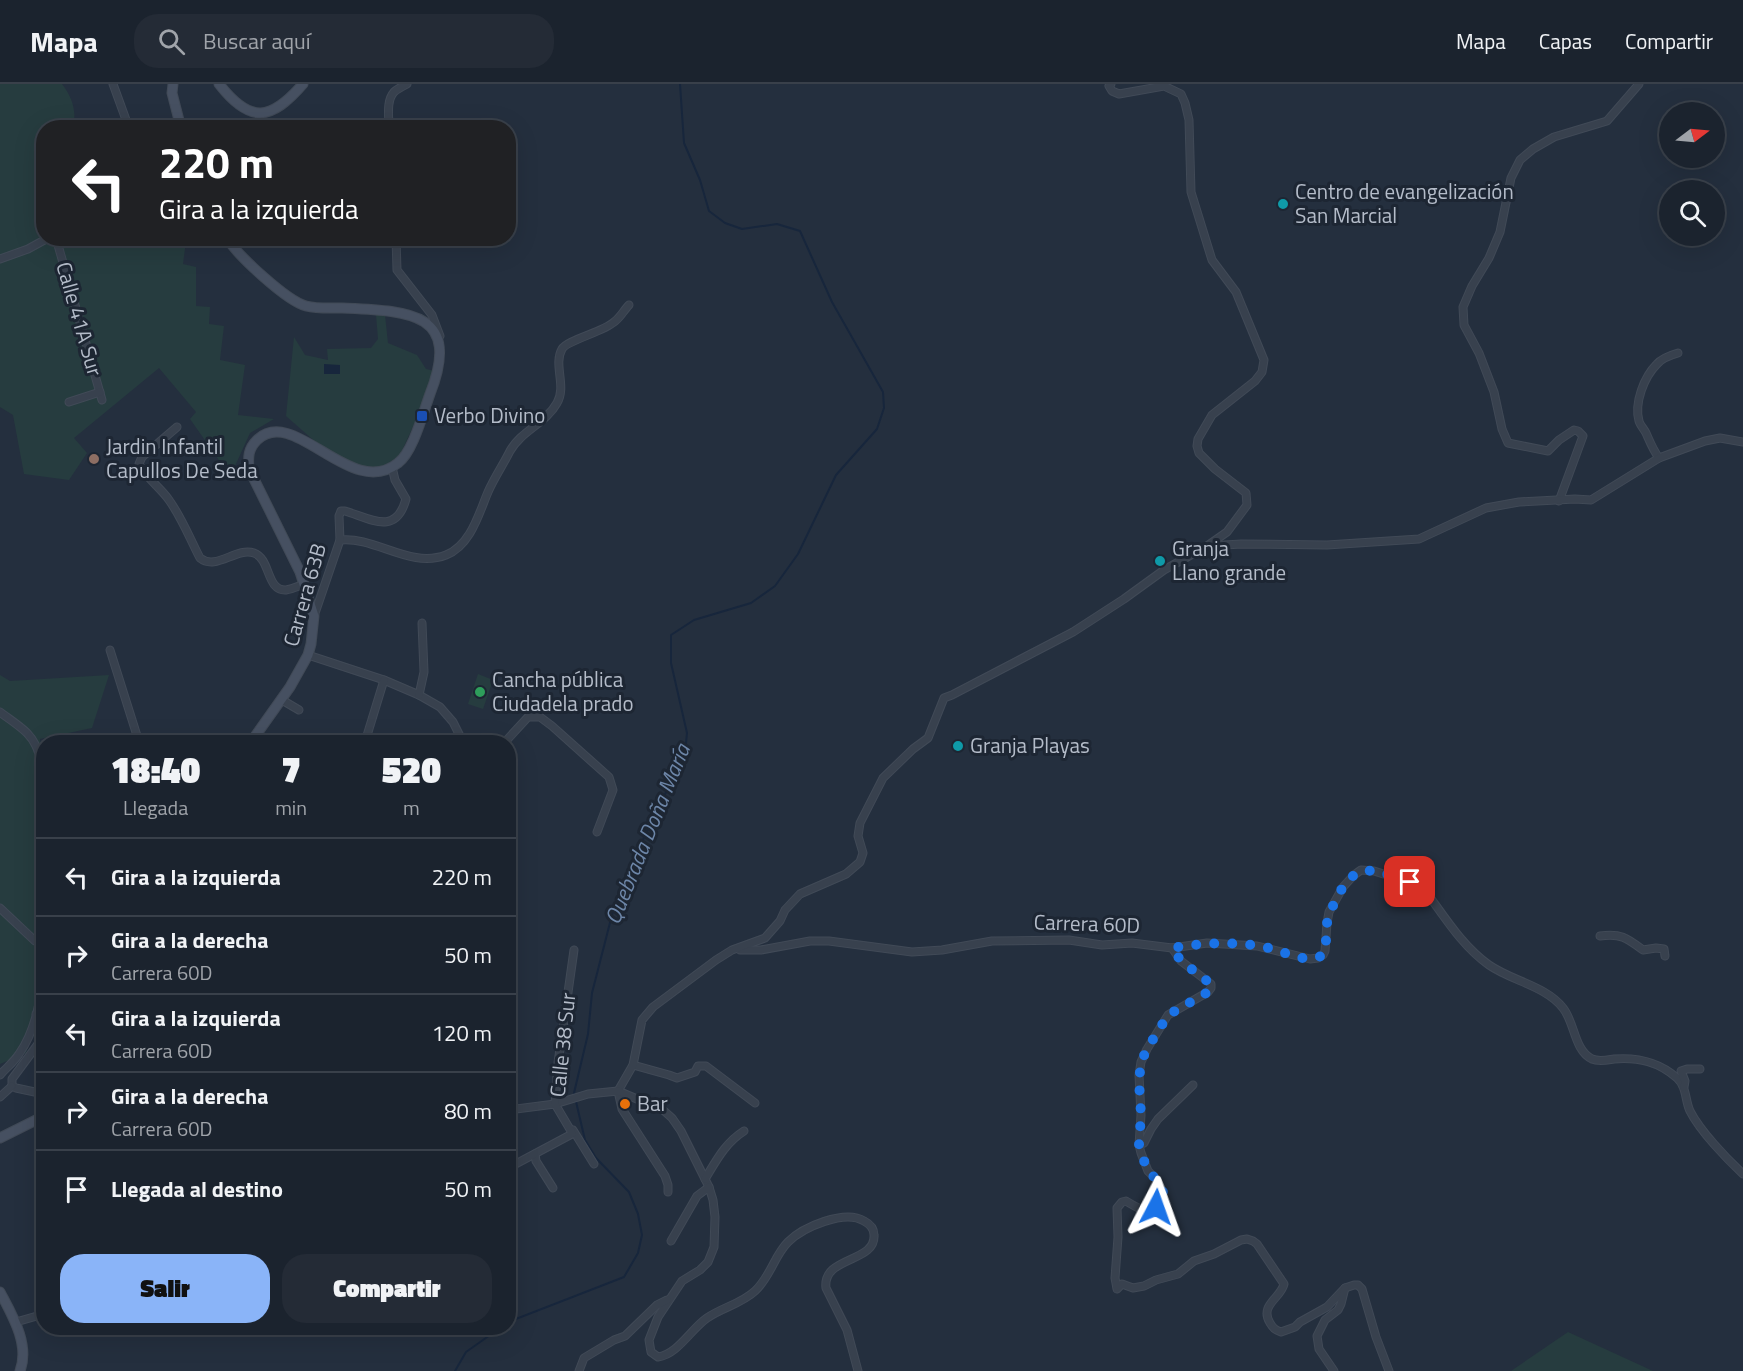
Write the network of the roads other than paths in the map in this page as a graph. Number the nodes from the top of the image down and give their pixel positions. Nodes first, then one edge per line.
1 (113, 84) edge
2 (173, 84) edge
3 (219, 84) edge
4 (303, 84) edge
5 (407, 84) edge
6 (1111, 84) edge
7 (1639, 84) edge
8 (126, 120) edge
9 (179, 120) edge
10 (389, 120) edge
11 (36, 245) edge
12 (58, 246) edge
13 (234, 246) edge
14 (396, 246) edge
15 (0, 259) edge
16 (629, 305) dead end
17 (440, 345) junction
18 (1678, 354) dead end
19 (69, 402) dead end
20 (177, 427) dead end
21 (1743, 442) edge
22 (1659, 458) junction
23 (392, 467) junction
24 (1559, 501) junction
25 (340, 540) junction
26 (1207, 546) junction
27 (305, 584) junction
28 (314, 616) junction
29 (422, 623) dead end
30 (110, 650) dead end
31 (308, 655) junction
32 (384, 680) junction
33 (419, 695) junction
34 (282, 700) junction
35 (299, 710) dead end
36 (0, 712) edge
37 (137, 735) edge
38 (256, 735) edge
39 (367, 735) edge
40 (460, 735) edge
41 (512, 735) edge
42 (36, 746) edge
43 (597, 832) dead end
44 (0, 908) edge
45 (1600, 936) dead end
46 (36, 941) edge
47 (1172, 948) junction
48 (574, 950) dead end
49 (732, 950) junction
50 (1665, 956) dead end
51 (36, 1014) edge
52 (36, 1047) edge
53 (633, 1065) junction
54 (1700, 1070) dead end
55 (0, 1075) edge
56 (1194, 1085) dead end
57 (12, 1086) junction
58 (1684, 1089) junction
59 (618, 1091) junction
60 (36, 1092) edge
61 (0, 1097) edge
62 (558, 1103) junction
63 (755, 1103) dead end
64 (516, 1109) edge
65 (36, 1120) edge
66 (744, 1131) dead end
67 (0, 1138) edge
68 (1139, 1145) junction
69 (535, 1154) junction
70 (516, 1164) edge
71 (594, 1164) dead end
72 (1743, 1174) edge
73 (705, 1179) junction
74 (710, 1187) junction
75 (554, 1188) dead end
76 (668, 1192) dead end
77 (671, 1241) dead end
78 (1345, 1288) junction
79 (0, 1292) edge
80 (669, 1299) junction
81 (36, 1316) edge
82 (16, 1322) junction
83 (20, 1371) edge
84 (579, 1371) edge
85 (858, 1371) edge
86 (1334, 1371) edge
87 (1389, 1371) edge

1 - 8 street
2 - 9 main road
3 - 4 main road
5 - 10 street
6 - 26 street
7 - 24 street
11 - 15 street
12 - 19 street, Calle 41A Sur
13 - 17 main road
14 - 17 street
16 - 25 street, Carrera 63B
17 - 23 main road
18 - 22 street
20 - 27 street
21 - 22 street
22 - 24 street
23 - 25 street
23 - 27 main road
24 - 26 street
25 - 28 street, Carrera 63B
26 - 49 street
27 - 28 main road
28 - 31 main road, Carrera 63B
29 - 33 street
30 - 37 street
31 - 32 street
31 - 34 main road, Carrera 63B
32 - 33 street
32 - 39 street
33 - 40 street
34 - 35 street
34 - 38 main road, Carrera 63B
36 - 42 street
41 - 43 street
44 - 46 street
45 - 50 street
47 - 49 street, Carrera 60D
47 - 58 street, Carrera 60D
47 - 68 street
48 - 62 street, Calle 38 Sur
49 - 53 street
51 - 55 street
52 - 57 street
53 - 59 street
53 - 63 street
54 - 58 street
56 - 68 street
57 - 60 street
57 - 61 street
58 - 72 street, Carrera 60D
59 - 62 street
59 - 73 street
59 - 76 street
62 - 64 street
62 - 69 street, Calle 38 Sur
62 - 71 street
65 - 67 main road
66 - 73 street
68 - 78 street
69 - 70 street
69 - 75 street
73 - 74 street
74 - 77 street
74 - 80 street
78 - 86 street
78 - 87 street
79 - 82 main road
80 - 84 street
80 - 85 street
81 - 82 street
82 - 83 main road

